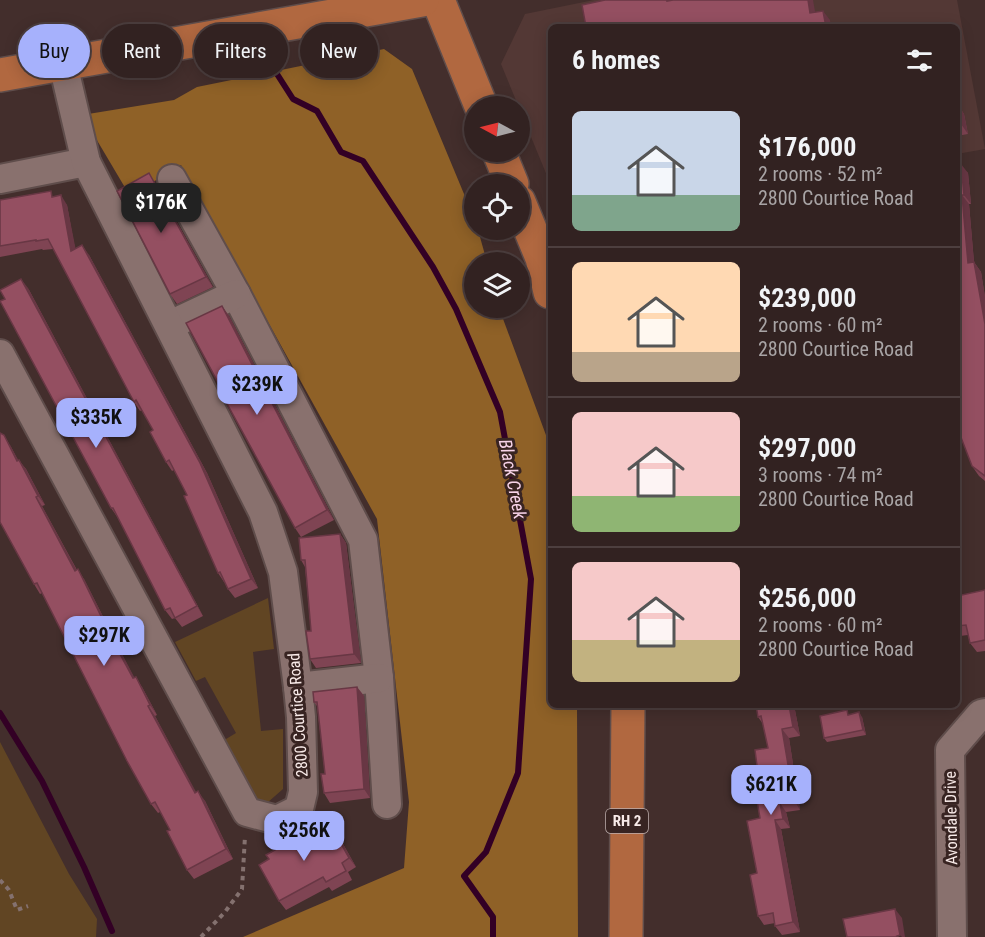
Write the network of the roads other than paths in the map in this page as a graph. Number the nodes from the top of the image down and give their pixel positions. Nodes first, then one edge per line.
1 (316, 0) edge
2 (422, 0) edge
3 (438, 0) edge
4 (290, 24) junction
5 (90, 59) edge
6 (18, 72) edge
7 (0, 75) edge
8 (66, 78) edge
9 (477, 96) edge
10 (86, 162) junction
11 (0, 179) edge
12 (172, 179) dead end
13 (530, 228) edge
14 (548, 284) edge
15 (236, 294) junction
16 (170, 325) junction
17 (0, 354) edge
18 (379, 678) junction
19 (298, 687) junction
20 (628, 708) edge
21 (985, 713) edge
22 (387, 804) dead end
23 (626, 937) edge
24 (952, 937) edge

1 - 4 main road
2 - 4 main road
3 - 9 main road
4 - 5 main road
6 - 7 main road
8 - 10 street, 2800 Courtice Road
10 - 11 street
10 - 16 street, 2800 Courtice Road
12 - 15 street
13 - 14 main road
15 - 16 street
15 - 18 street
16 - 19 street, 2800 Courtice Road
17 - 19 street, 2800 Courtice Road
18 - 19 street
18 - 22 street
20 - 23 main road, RH 2
21 - 24 street, Avondale Drive

